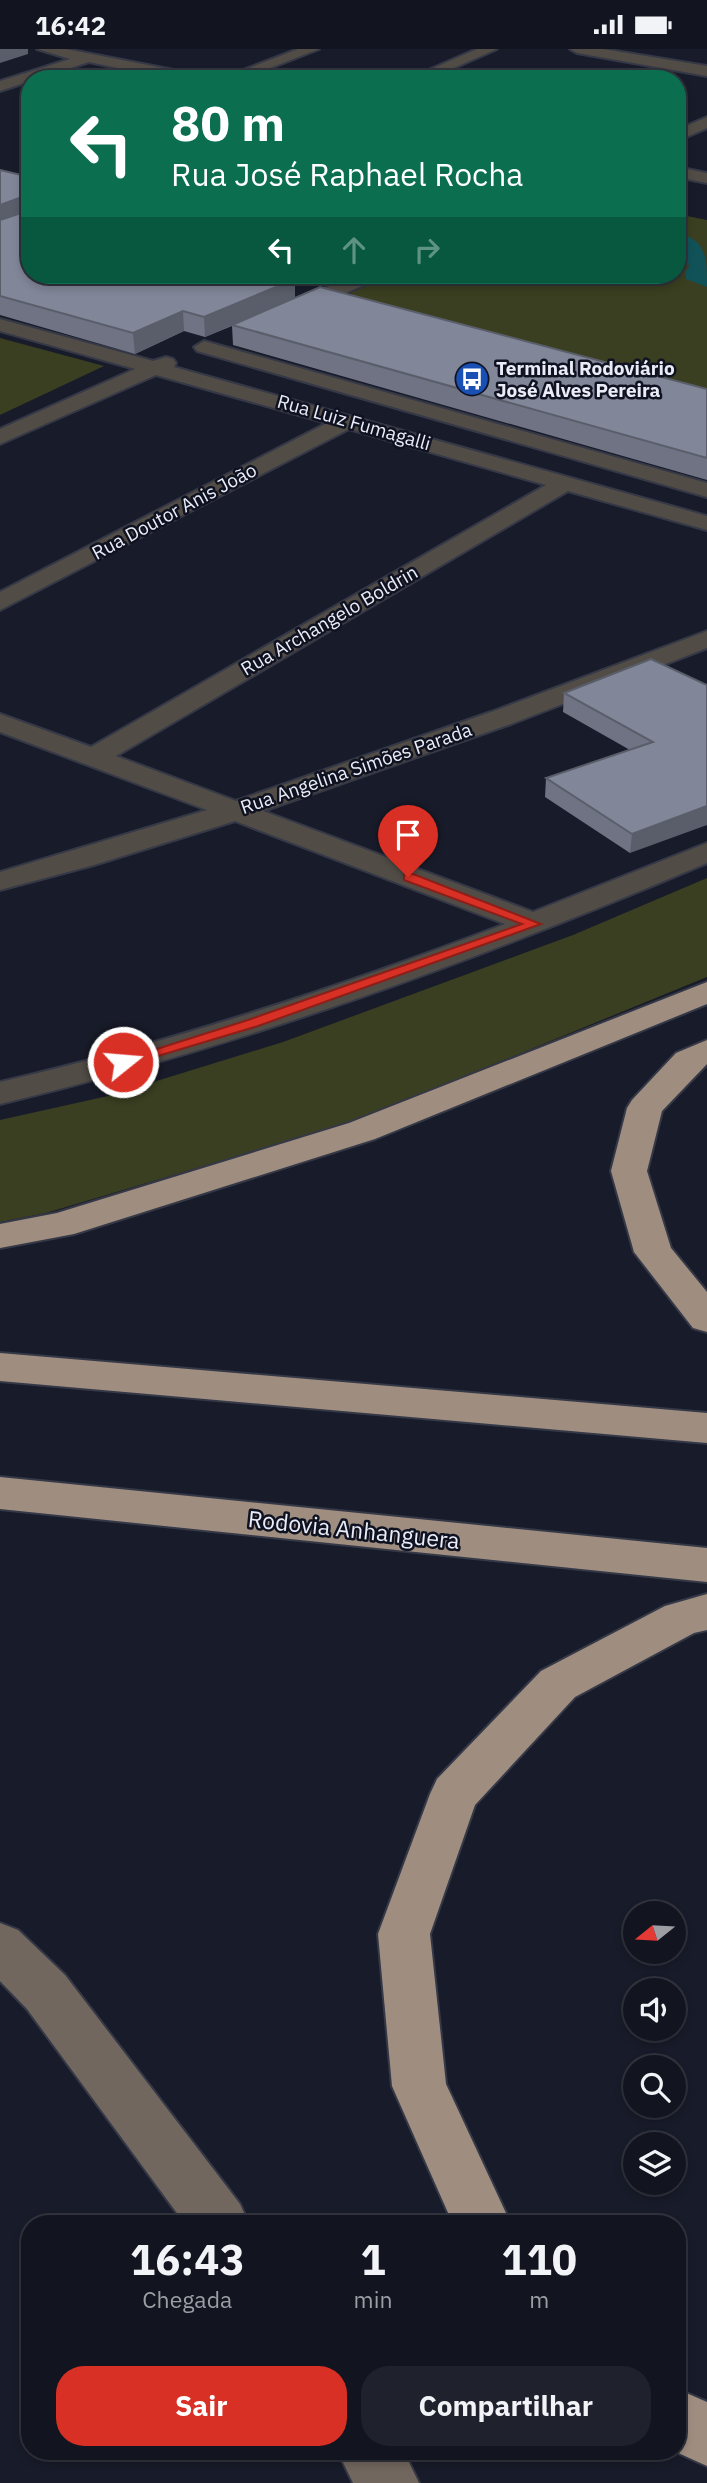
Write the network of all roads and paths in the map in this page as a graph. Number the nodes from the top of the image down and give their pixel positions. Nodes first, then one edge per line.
1 (44, 49) edge
2 (116, 49) edge
3 (312, 49) edge
4 (490, 49) edge
5 (577, 49) edge
6 (88, 58) junction
7 (50, 70) edge
8 (149, 70) edge
9 (252, 70) edge
10 (438, 70) edge
11 (707, 71) edge
12 (21, 79) edge
13 (0, 86) edge
14 (686, 117) edge
15 (707, 121) edge
16 (686, 132) edge
17 (686, 174) edge
18 (707, 178) edge
19 (350, 284) edge
20 (318, 298) junction
21 (345, 305) edge
22 (264, 321) edge
23 (0, 325) edge
24 (228, 336) edge
25 (204, 347) junction
26 (158, 367) junction
27 (348, 421) junction
28 (0, 437) edge
29 (566, 483) junction
30 (707, 490) edge
31 (707, 523) edge
32 (0, 602) edge
33 (707, 639) edge
34 (0, 722) edge
35 (93, 758) junction
36 (232, 812) junction
37 (707, 852) edge
38 (0, 881) edge
39 (535, 924) junction
40 (707, 992) edge
41 (707, 1050) edge
42 (0, 1093) edge
43 (0, 1236) edge
44 (707, 1318) edge
45 (0, 1367) edge
46 (707, 1428) edge
47 (0, 1493) edge
48 (707, 1565) edge
49 (707, 1612) edge
50 (0, 1947) edge
51 (213, 2215) edge
52 (478, 2215) edge
53 (686, 2424) edge
54 (707, 2435) edge
55 (374, 2460) edge
56 (388, 2483) edge

1 - 6 street
2 - 6 street
3 - 9 street
4 - 10 street
5 - 11 street
6 - 7 street
6 - 8 street
12 - 13 street
14 - 15 street
15 - 16 street
17 - 18 street
19 - 20 street
20 - 21 street
20 - 22 street
23 - 26 street, Rua Luiz Fumagalli
24 - 25 street
25 - 26 street
25 - 30 street
26 - 27 street, Rua Luiz Fumagalli
26 - 28 street
27 - 29 street, Rua Luiz Fumagalli
27 - 32 street, Rua Doutor Anis João
29 - 31 street, Rua Luiz Fumagalli
29 - 35 street, Rua Archangelo Boldrin
33 - 36 street, Rua Angelina Simões Parada
34 - 35 street
35 - 36 street
36 - 38 street, Rua Angelina Simões Parada
36 - 39 street
37 - 39 street
39 - 42 street
40 - 43 highway
41 - 44 highway
45 - 46 highway
47 - 48 highway, Rodovia Anhanguera
49 - 52 highway
50 - 51 street
53 - 54 highway
55 - 56 street

